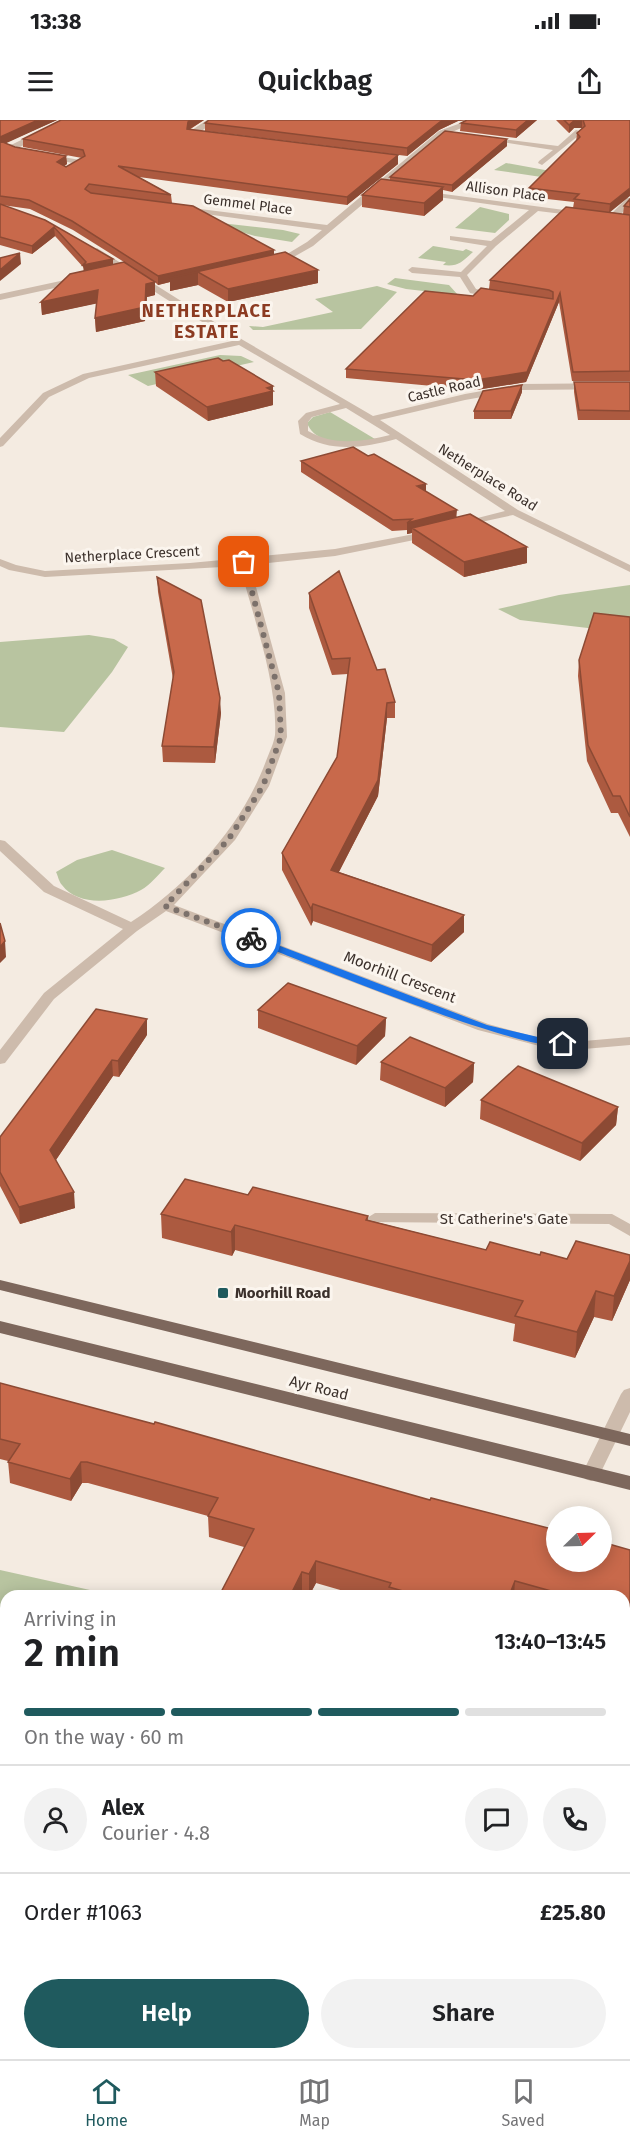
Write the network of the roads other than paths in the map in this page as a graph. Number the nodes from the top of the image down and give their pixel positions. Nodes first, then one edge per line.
1 (68, 120) edge
2 (212, 120) edge
3 (476, 120) edge
4 (579, 132) edge
5 (442, 133) junction
6 (203, 135) edge
7 (465, 136) edge
8 (477, 138) edge
9 (4, 147) edge
10 (559, 148) junction
11 (26, 153) edge
12 (37, 155) edge
13 (398, 158) edge
14 (410, 160) junction
15 (542, 163) dead end
16 (63, 171) edge
17 (380, 187) junction
18 (391, 189) edge
19 (413, 192) edge
20 (630, 201) edge
21 (175, 208) edge
22 (535, 209) junction
23 (590, 215) edge
24 (601, 216) edge
25 (329, 228) junction
26 (453, 238) dead end
27 (492, 244) junction
28 (88, 246) edge
29 (267, 266) edge
30 (126, 270) junction
31 (412, 270) dead end
32 (115, 272) edge
33 (463, 275) junction
34 (92, 277) edge
35 (169, 287) edge
36 (159, 289) junction
37 (0, 297) edge
38 (506, 297) edge
39 (240, 342) junction
40 (630, 386) edge
41 (347, 405) junction
42 (372, 419) junction
43 (398, 436) junction
44 (0, 444) edge
45 (514, 512) junction
46 (0, 562) edge
47 (244, 562) junction
48 (630, 569) edge
49 (0, 843) edge
50 (165, 906) junction
51 (132, 928) junction
52 (630, 1041) edge
53 (0, 1060) edge
54 (375, 1218) dead end
55 (630, 1231) edge
56 (0, 1285) edge
57 (0, 1327) edge
58 (630, 1394) edge
59 (609, 1434) junction
60 (630, 1440) edge
61 (591, 1474) junction
62 (630, 1483) edge

1 - 9 street
2 - 6 street
3 - 5 street
4 - 10 street
5 - 7 street
5 - 14 street
8 - 10 street
9 - 11 street
10 - 15 street
12 - 16 street
13 - 14 street
14 - 17 street
17 - 18 street
17 - 25 street
19 - 22 street, Allison Place
20 - 24 street
21 - 25 street, Gemmel Place
22 - 23 street, Allison Place
22 - 27 street
25 - 29 street
26 - 27 street
27 - 33 street
28 - 30 street, Netherplace Road
30 - 32 street
30 - 36 street, Netherplace Road
31 - 33 street
33 - 38 street
34 - 37 street
35 - 36 street
36 - 39 street, Netherplace Road
39 - 41 street, Netherplace Road
39 - 44 street
40 - 42 street, Castle Road
41 - 42 street, Netherplace Road
41 - 43 street
42 - 43 street, Netherplace Road
43 - 45 street, Netherplace Road
45 - 47 street, Netherplace Crescent
45 - 48 street, Netherplace Road
46 - 47 street, Netherplace Crescent
47 - 50 street
49 - 51 street
50 - 51 street
50 - 52 street, Moorhill Crescent
51 - 53 street
54 - 55 street, St Catherine's Gate
56 - 59 main road, Ayr Road
57 - 61 main road, Ayr Road
58 - 59 street
59 - 60 main road, Ayr Road
59 - 61 street
61 - 62 main road, Ayr Road

